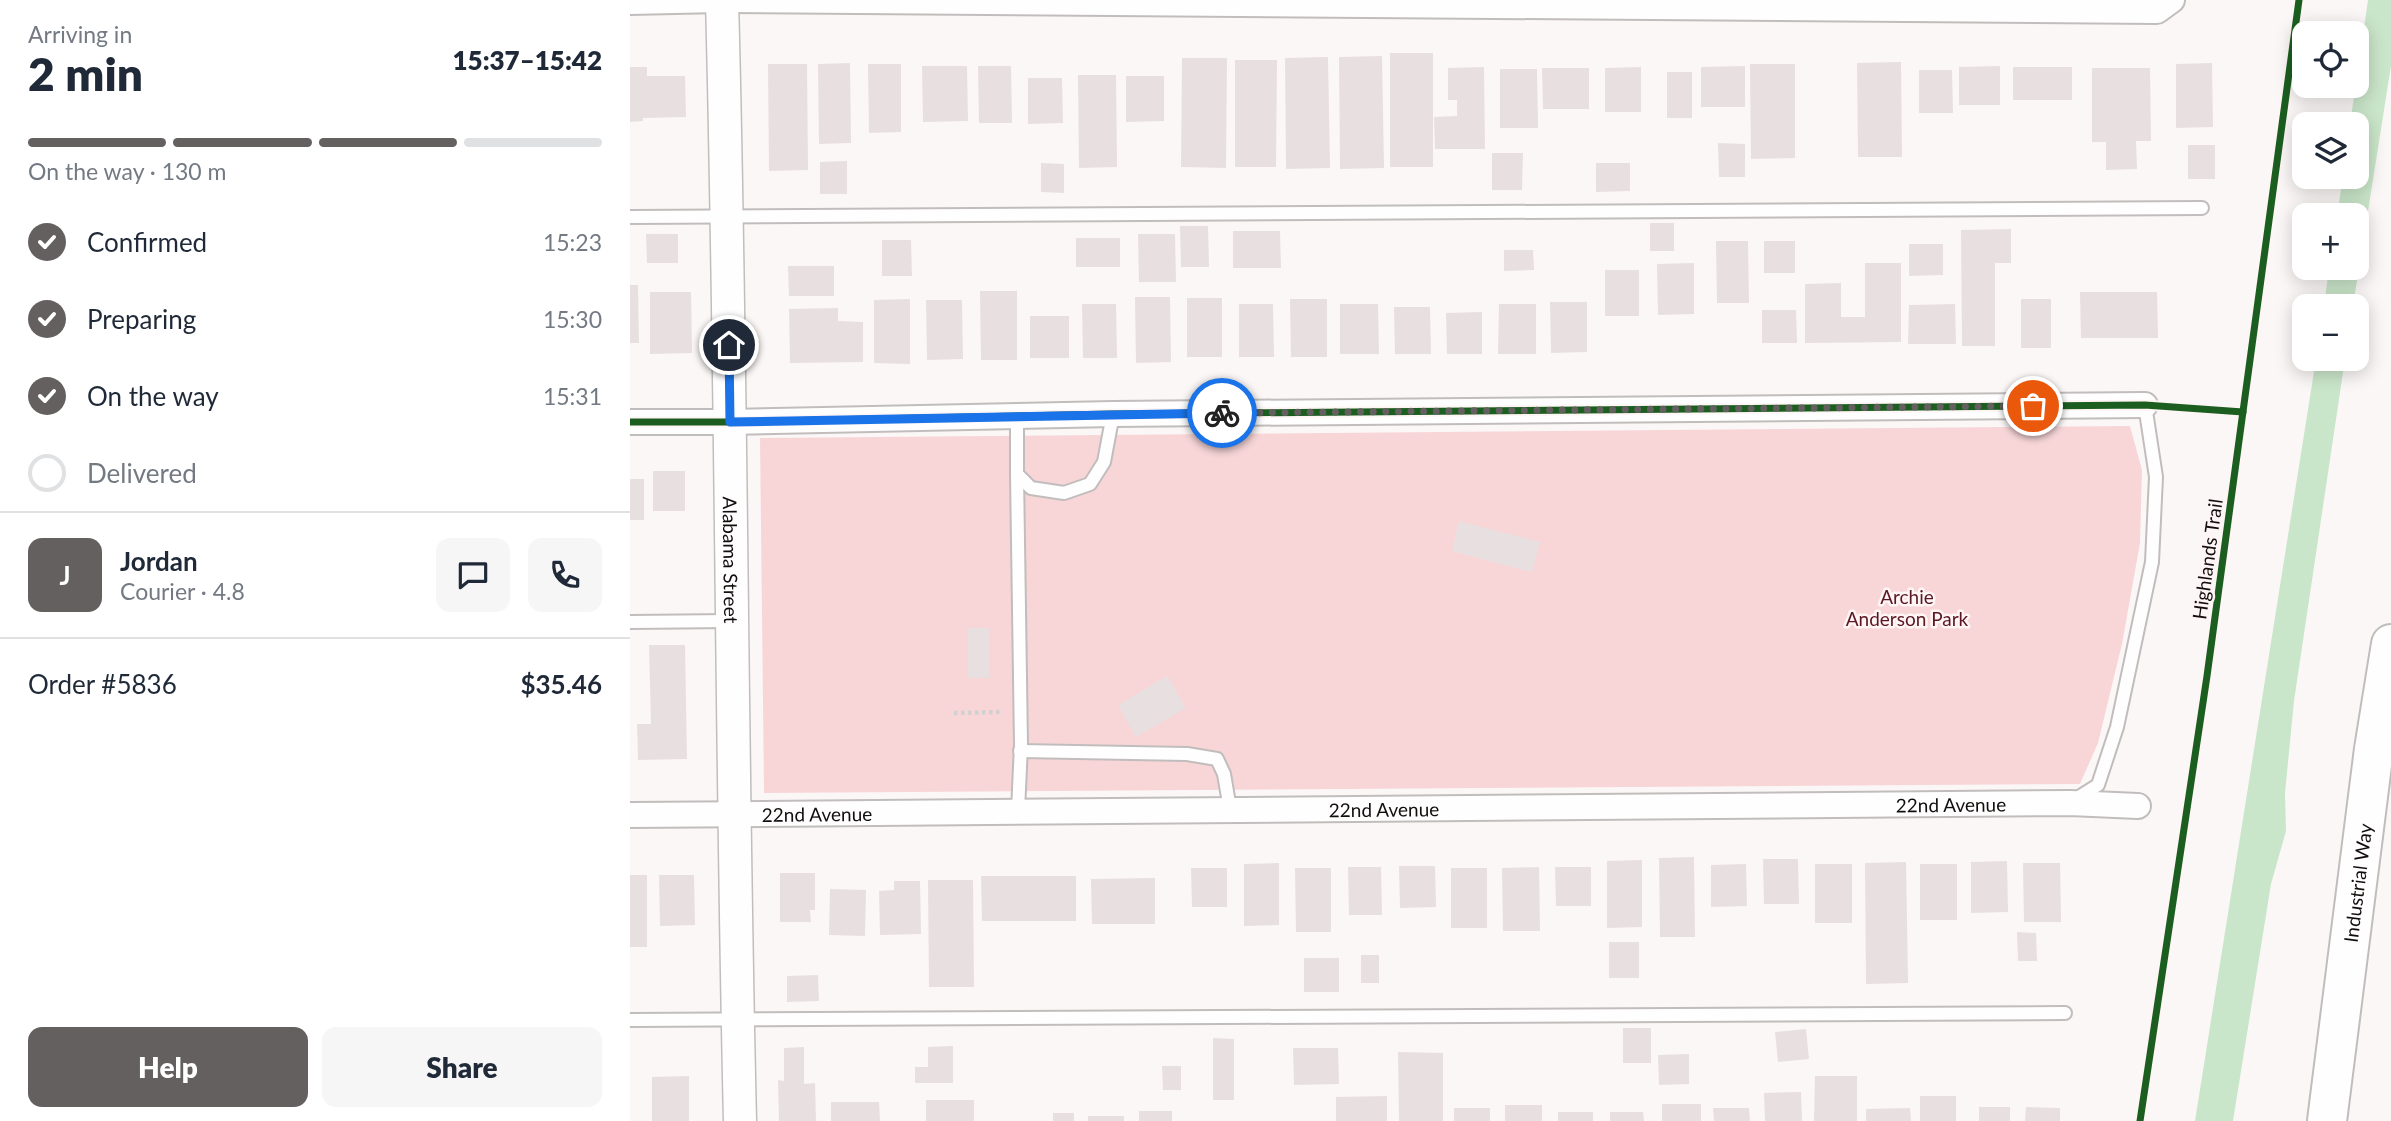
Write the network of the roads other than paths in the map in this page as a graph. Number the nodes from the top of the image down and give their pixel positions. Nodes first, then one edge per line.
1 (721, 0) edge
2 (729, 0) edge
3 (2172, 0) edge
4 (630, 2) edge
5 (2203, 208) dead end
6 (728, 216) junction
7 (630, 217) edge
8 (2145, 405) joint
9 (1113, 414) junction
10 (1017, 416) junction
11 (630, 422) edge
12 (730, 422) junction
13 (1017, 474) junction
14 (733, 621) junction
15 (630, 622) edge
16 (2391, 644) edge
17 (1020, 751) junction
18 (2070, 803) junction
19 (2138, 806) dead end
20 (1230, 809) junction
21 (1018, 811) junction
22 (733, 813) junction
23 (630, 815) edge
24 (2065, 1013) dead end
25 (737, 1019) junction
26 (630, 1020) edge
27 (740, 1121) edge
28 (2327, 1121) edge

1 - 4 street
1 - 6 street, Alabama Street
2 - 3 street
5 - 6 lane
6 - 7 lane
6 - 12 street, Alabama Street
8 - 9 street
8 - 18 lane
9 - 10 street
9 - 13 lane
10 - 12 street
10 - 13 lane
11 - 12 street
12 - 14 street, Alabama Street
13 - 17 lane
14 - 15 lane
14 - 22 street, Alabama Street
16 - 28 main road, Industrial Way
17 - 20 lane
17 - 21 lane
18 - 19 street, 22nd Avenue
18 - 20 street, 22nd Avenue
20 - 21 street, 22nd Avenue
21 - 22 street, 22nd Avenue
22 - 23 street, 22nd Avenue
22 - 25 street, Alabama Street
24 - 25 lane
25 - 26 lane
25 - 27 street, Alabama Street

